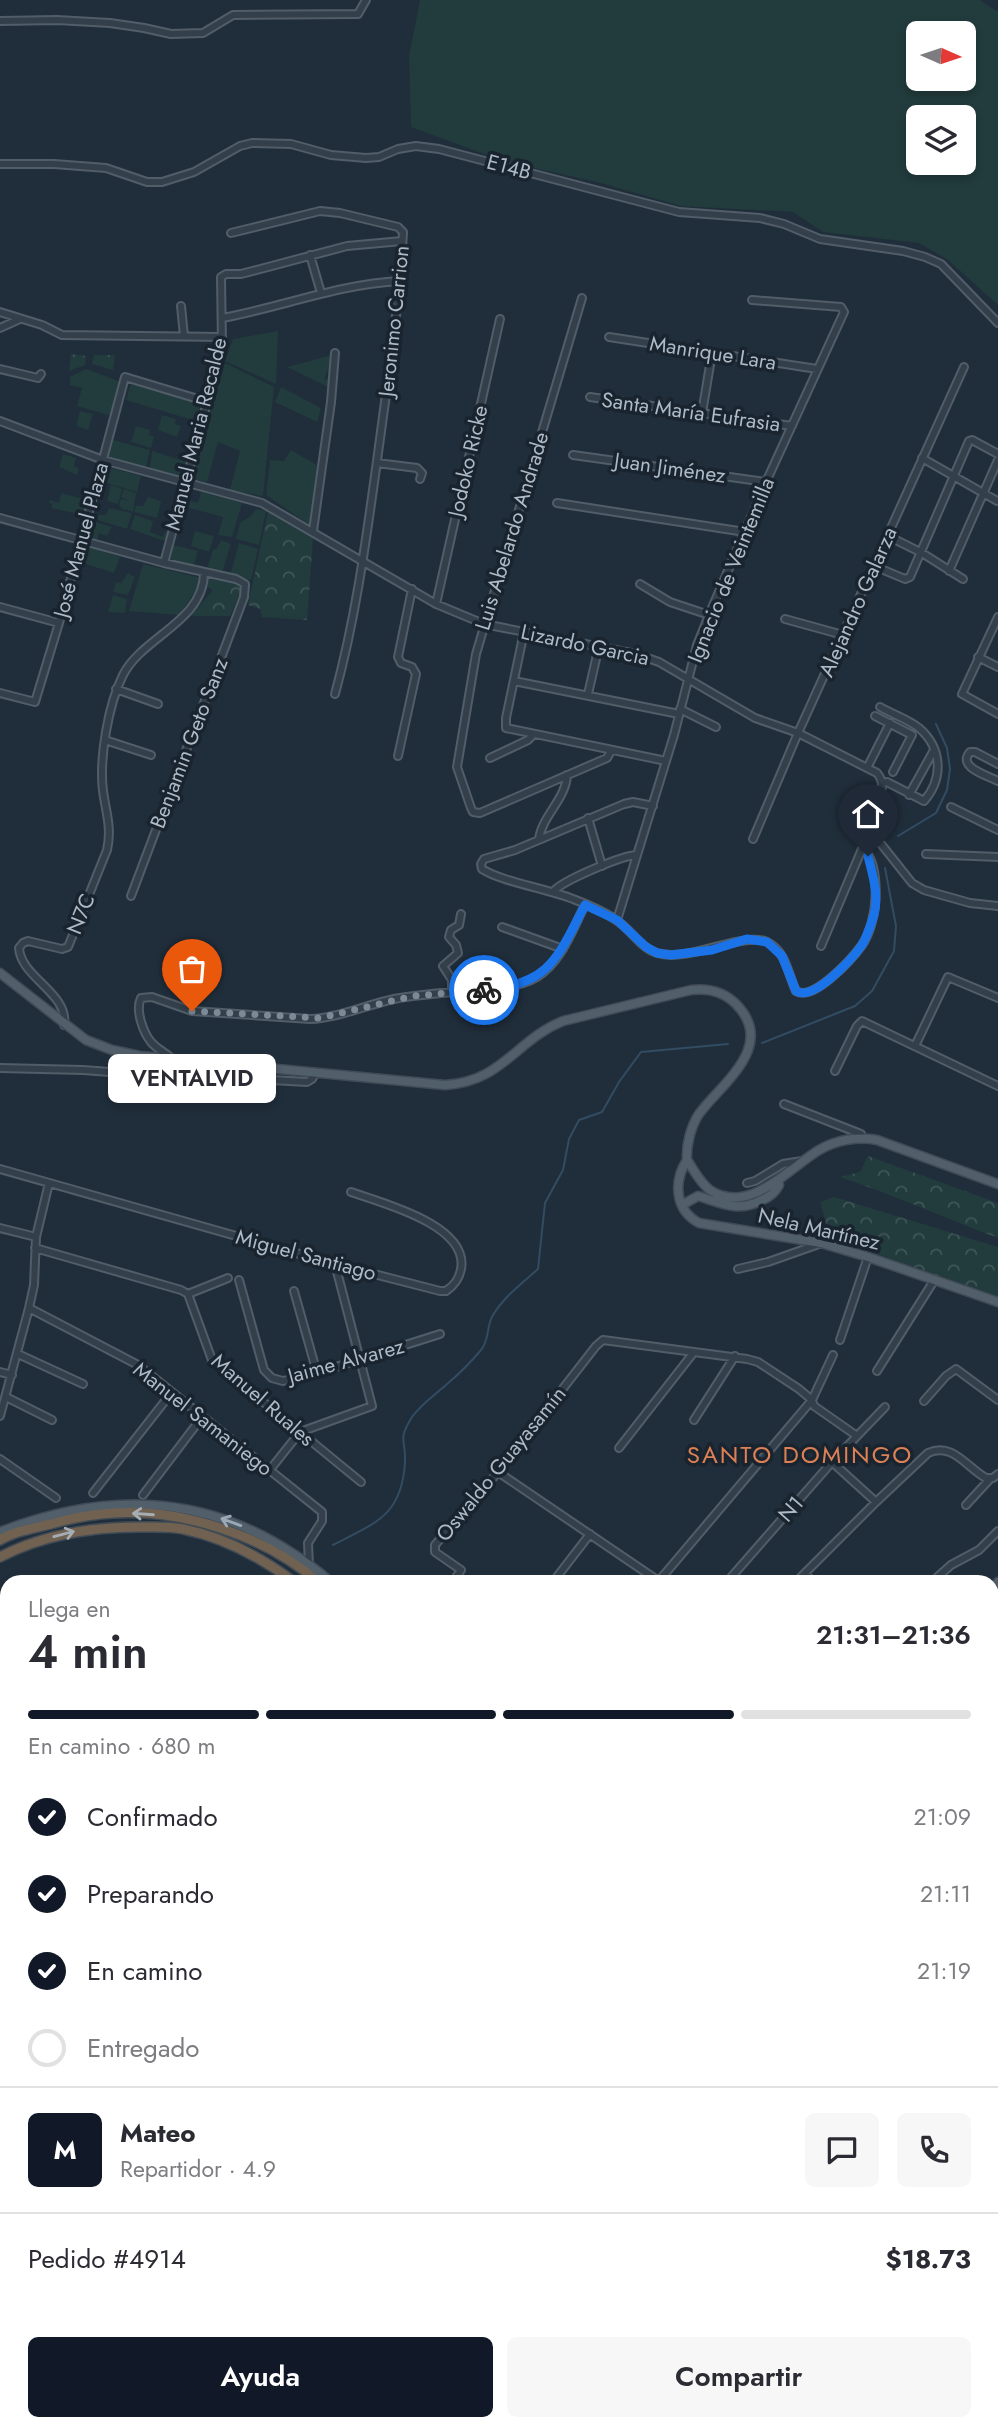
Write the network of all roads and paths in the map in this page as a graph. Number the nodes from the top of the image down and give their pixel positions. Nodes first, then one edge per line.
1 (366, 0) edge
2 (0, 21) edge
3 (0, 164) edge
4 (230, 233) dead end
5 (402, 241) junction
6 (310, 255) junction
7 (400, 281) junction
8 (321, 293) junction
9 (582, 298) dead end
10 (752, 300) dead end
11 (181, 306) dead end
12 (0, 312) edge
13 (222, 318) junction
14 (20, 319) junction
15 (500, 319) dead end
16 (998, 323) edge
17 (0, 328) edge
18 (184, 336) junction
19 (222, 337) junction
20 (609, 337) dead end
21 (335, 353) dead end
22 (712, 353) junction
23 (964, 367) dead end
24 (0, 369) edge
25 (817, 369) junction
26 (41, 374) dead end
27 (590, 397) dead end
28 (208, 402) junction
29 (702, 413) junction
30 (0, 421) edge
31 (792, 426) junction
32 (998, 454) edge
33 (573, 455) dead end
34 (922, 458) junction
35 (103, 460) junction
36 (998, 460) edge
37 (377, 463) junction
38 (954, 476) junction
39 (420, 479) dead end
40 (766, 482) junction
41 (185, 483) junction
42 (984, 494) junction
43 (997, 501) edge
44 (557, 503) dead end
45 (0, 518) edge
46 (313, 531) junction
47 (745, 532) junction
48 (888, 536) junction
49 (82, 540) junction
50 (922, 553) junction
51 (364, 560) junction
52 (164, 563) junction
53 (874, 566) junction
54 (949, 572) junction
55 (204, 573) junction
56 (963, 579) dead end
57 (640, 584) dead end
58 (412, 589) junction
59 (436, 604) junction
60 (0, 607) edge
61 (709, 615) junction
62 (998, 617) edge
63 (785, 619) dead end
64 (59, 623) junction
65 (484, 624) junction
66 (524, 632) junction
67 (843, 635) junction
68 (599, 646) junction
69 (978, 657) junction
70 (998, 667) edge
71 (688, 678) junction
72 (514, 681) junction
73 (116, 689) junction
74 (0, 693) edge
75 (335, 694) dead end
76 (588, 694) junction
77 (158, 704) dead end
78 (880, 708) dead end
79 (680, 712) junction
80 (998, 714) edge
81 (875, 716) dead end
82 (890, 723) junction
83 (716, 727) dead end
84 (798, 733) junction
85 (534, 734) junction
86 (105, 740) junction
87 (934, 750) junction
88 (611, 751) junction
89 (151, 755) dead end
90 (398, 756) dead end
91 (490, 758) dead end
92 (666, 761) junction
93 (998, 764) edge
94 (867, 768) junction
95 (893, 772) dead end
96 (566, 775) junction
97 (998, 781) edge
98 (882, 783) junction
99 (909, 795) junction
100 (653, 806) junction
101 (951, 807) dead end
102 (587, 818) junction
103 (870, 830) junction
104 (998, 830) edge
105 (539, 839) junction
106 (753, 839) dead end
107 (863, 848) junction
108 (926, 854) dead end
109 (637, 855) junction
110 (998, 857) edge
111 (602, 866) junction
112 (554, 892) junction
113 (131, 896) dead end
114 (585, 905) junction
115 (998, 906) edge
116 (461, 914) dead end
117 (617, 920) junction
118 (502, 926) dead end
119 (821, 946) dead end
120 (563, 949) junction
121 (0, 973) edge
122 (452, 993) junction
123 (998, 998) edge
124 (64, 1024) junction
125 (915, 1046) junction
126 (170, 1057) junction
127 (0, 1068) edge
128 (835, 1071) dead end
129 (315, 1074) junction
130 (998, 1086) edge
131 (784, 1104) dead end
132 (863, 1138) junction
133 (687, 1160) junction
134 (803, 1161) junction
135 (0, 1169) edge
136 (778, 1180) junction
137 (49, 1183) junction
138 (747, 1183) dead end
139 (998, 1184) edge
140 (351, 1192) dead end
141 (682, 1205) junction
142 (0, 1228) edge
143 (36, 1237) junction
144 (821, 1243) junction
145 (35, 1248) junction
146 (868, 1257) junction
147 (335, 1264) junction
148 (738, 1269) dead end
149 (228, 1278) dead end
150 (935, 1279) junction
151 (239, 1280) dead end
152 (295, 1291) dead end
153 (188, 1294) junction
154 (998, 1302) edge
155 (29, 1308) junction
156 (440, 1334) dead end
157 (840, 1340) dead end
158 (694, 1352) junction
159 (18, 1354) junction
160 (833, 1355) dead end
161 (735, 1356) junction
162 (361, 1359) junction
163 (877, 1371) dead end
164 (0, 1372) edge
165 (317, 1373) junction
166 (12, 1375) junction
167 (83, 1384) dead end
168 (172, 1392) junction
169 (6, 1397) junction
170 (812, 1400) junction
171 (998, 1400) edge
172 (924, 1401) dead end
173 (885, 1407) dead end
174 (0, 1416) edge
175 (202, 1418) junction
176 (52, 1420) dead end
177 (694, 1420) dead end
178 (300, 1432) junction
179 (857, 1436) junction
180 (619, 1448) dead end
181 (0, 1460) edge
182 (832, 1462) junction
183 (269, 1471) junction
184 (498, 1472) junction
185 (998, 1474) edge
186 (990, 1479) junction
187 (361, 1482) dead end
188 (93, 1493) dead end
189 (143, 1494) dead end
190 (56, 1498) dead end
191 (876, 1503) junction
192 (966, 1505) dead end
193 (998, 1531) edge
194 (0, 1532) edge
195 (590, 1534) junction
196 (0, 1540) edge
197 (0, 1557) edge
198 (309, 1565) junction
199 (805, 1573) edge
200 (284, 1575) edge
201 (309, 1575) edge
202 (321, 1575) edge
203 (459, 1575) edge
204 (558, 1575) edge
205 (649, 1575) edge
206 (665, 1575) edge
207 (733, 1575) edge
208 (940, 1575) edge

1 - 2 street
3 - 16 street, E14B
4 - 5 street, Jeronimo Carrion
5 - 6 street
5 - 7 street, Jeronimo Carrion
6 - 8 street
6 - 13 street
7 - 8 street, Manuel Maria Recalde
7 - 37 street, Jeronimo Carrion
8 - 13 street, Manuel Maria Recalde
9 - 65 street, Luis Abelardo Andrade
10 - 25 street, Ignacio de Veintemilla
11 - 18 street
12 - 14 street
13 - 19 street, Manuel Maria Recalde
14 - 17 street
14 - 18 street
15 - 59 street, Jodoko Ricke
18 - 19 street
19 - 28 street, Manuel Maria Recalde
20 - 22 street, Manrique Lara
21 - 46 street
22 - 25 street, Manrique Lara
22 - 29 street
23 - 34 street, Alejandro Galarza
24 - 26 street
25 - 31 street, Ignacio de Veintemilla
27 - 29 street, Santa María Eufrasia
28 - 35 street, José Manuel Plaza
28 - 41 street, Manuel Maria Recalde
29 - 31 street, Santa María Eufrasia
30 - 35 street, Lizardo Garcia
31 - 40 street, Ignacio de Veintemilla
32 - 38 street
33 - 40 street, Juan Jiménez
34 - 38 street
34 - 48 street, Alejandro Galarza
35 - 41 street, Lizardo Garcia
35 - 49 street, José Manuel Plaza
36 - 42 street
37 - 39 street
37 - 51 street, Jeronimo Carrion
38 - 42 street
38 - 50 street
40 - 47 street, Ignacio de Veintemilla
41 - 46 street, Lizardo Garcia
41 - 52 street, Manuel Maria Recalde
42 - 43 street
42 - 54 street
44 - 47 street
45 - 49 street
46 - 51 street, Lizardo Garcia
47 - 61 street, Ignacio de Veintemilla
48 - 50 street
48 - 53 street, Alejandro Galarza
49 - 52 street
49 - 64 street, José Manuel Plaza
50 - 53 street
50 - 54 street
51 - 58 street, Lizardo Garcia
51 - 75 street, Jeronimo Carrion
52 - 55 street
53 - 67 street, Alejandro Galarza
54 - 56 street
55 - 73 street, N7C
55 - 113 street, Benjamin Geto Sanz
57 - 61 street
58 - 59 street, Lizardo Garcia
58 - 90 street
59 - 65 street, Lizardo Garcia
60 - 64 street
61 - 71 street, Ignacio de Veintemilla
62 - 69 street
63 - 67 street
64 - 74 street, José Manuel Plaza
65 - 66 street, Lizardo Garcia
65 - 96 street, Luis Abelardo Andrade
66 - 68 street, Lizardo Garcia
66 - 72 street
67 - 84 street, Alejandro Galarza
68 - 71 street, Lizardo Garcia
68 - 76 street
69 - 70 street
69 - 80 street
71 - 79 street, Ignacio de Veintemilla
71 - 84 street, Lizardo Garcia
72 - 76 street
72 - 85 street
73 - 77 street
73 - 86 street, N7C
76 - 79 street
78 - 87 street
79 - 83 street
79 - 92 street, Ignacio de Veintemilla
81 - 82 street
82 - 94 street
82 - 95 street
84 - 94 street, Lizardo Garcia
84 - 106 street, Alejandro Galarza
85 - 88 street
85 - 91 street
86 - 89 street
86 - 124 street, N7C
87 - 99 street
87 - 99 street
88 - 92 street
88 - 96 street
92 - 100 street, Ignacio de Veintemilla
93 - 97 street
94 - 98 street, Lizardo Garcia
96 - 105 street
98 - 99 street
98 - 103 street
100 - 102 street
100 - 109 street, Ignacio de Veintemilla
101 - 104 street
102 - 105 street
102 - 111 street
103 - 107 street
103 - 115 street
105 - 112 street
107 - 117 street
107 - 119 street
108 - 110 street
109 - 111 street
109 - 117 street, Ignacio de Veintemilla
111 - 112 street
112 - 114 street
114 - 117 street
114 - 120 street
116 - 122 street
118 - 120 street
120 - 122 street
121 - 124 main road
122 - 126 street
123 - 125 street
124 - 126 main road
125 - 128 street
125 - 130 street
126 - 129 main road
127 - 129 street
129 - 133 main road
131 - 132 street
132 - 134 main road
132 - 139 main road
133 - 136 main road
133 - 141 main road
134 - 136 main road
134 - 138 street
135 - 137 street, Miguel Santiago
136 - 141 main road
137 - 143 street
137 - 147 street, Miguel Santiago
140 - 147 street, Miguel Santiago
141 - 144 main road, Nela Martínez
142 - 143 street
143 - 145 street
144 - 146 main road, Nela Martínez
144 - 148 street
145 - 153 street
145 - 155 street
146 - 150 main road, Nela Martínez
146 - 157 street
147 - 162 street
149 - 153 street
150 - 154 main road, Nela Martínez
150 - 163 street
151 - 165 street, Jaime Alvarez
152 - 165 street
153 - 178 street, Manuel Ruales
155 - 159 street
155 - 168 street, Manuel Samaniego
156 - 162 street, Jaime Alvarez
158 - 161 street
158 - 180 street
158 - 184 street, Oswaldo Guayasamín
159 - 166 street
159 - 167 street
160 - 170 street
161 - 170 street
161 - 177 street
162 - 165 street, Jaime Alvarez
162 - 178 street
164 - 166 street
166 - 169 street
168 - 175 street, Manuel Samaniego
168 - 188 street
169 - 174 street
169 - 176 street
170 - 179 street
170 - 206 street
171 - 172 street
173 - 179 street, N1
175 - 183 street, Manuel Samaniego
175 - 189 street
178 - 183 street
178 - 187 street, Manuel Ruales
179 - 182 street, N1
181 - 190 street
182 - 191 street
182 - 207 street, N1
183 - 198 street, Manuel Samaniego
184 - 195 street
184 - 203 street, Oswaldo Guayasamín
185 - 186 street
186 - 191 street
186 - 192 street
191 - 199 street
193 - 208 street
198 -> 194 main road
195 - 204 street
195 - 205 street
201 -> 196 highway
197 -> 200 highway
198 - 202 main road

